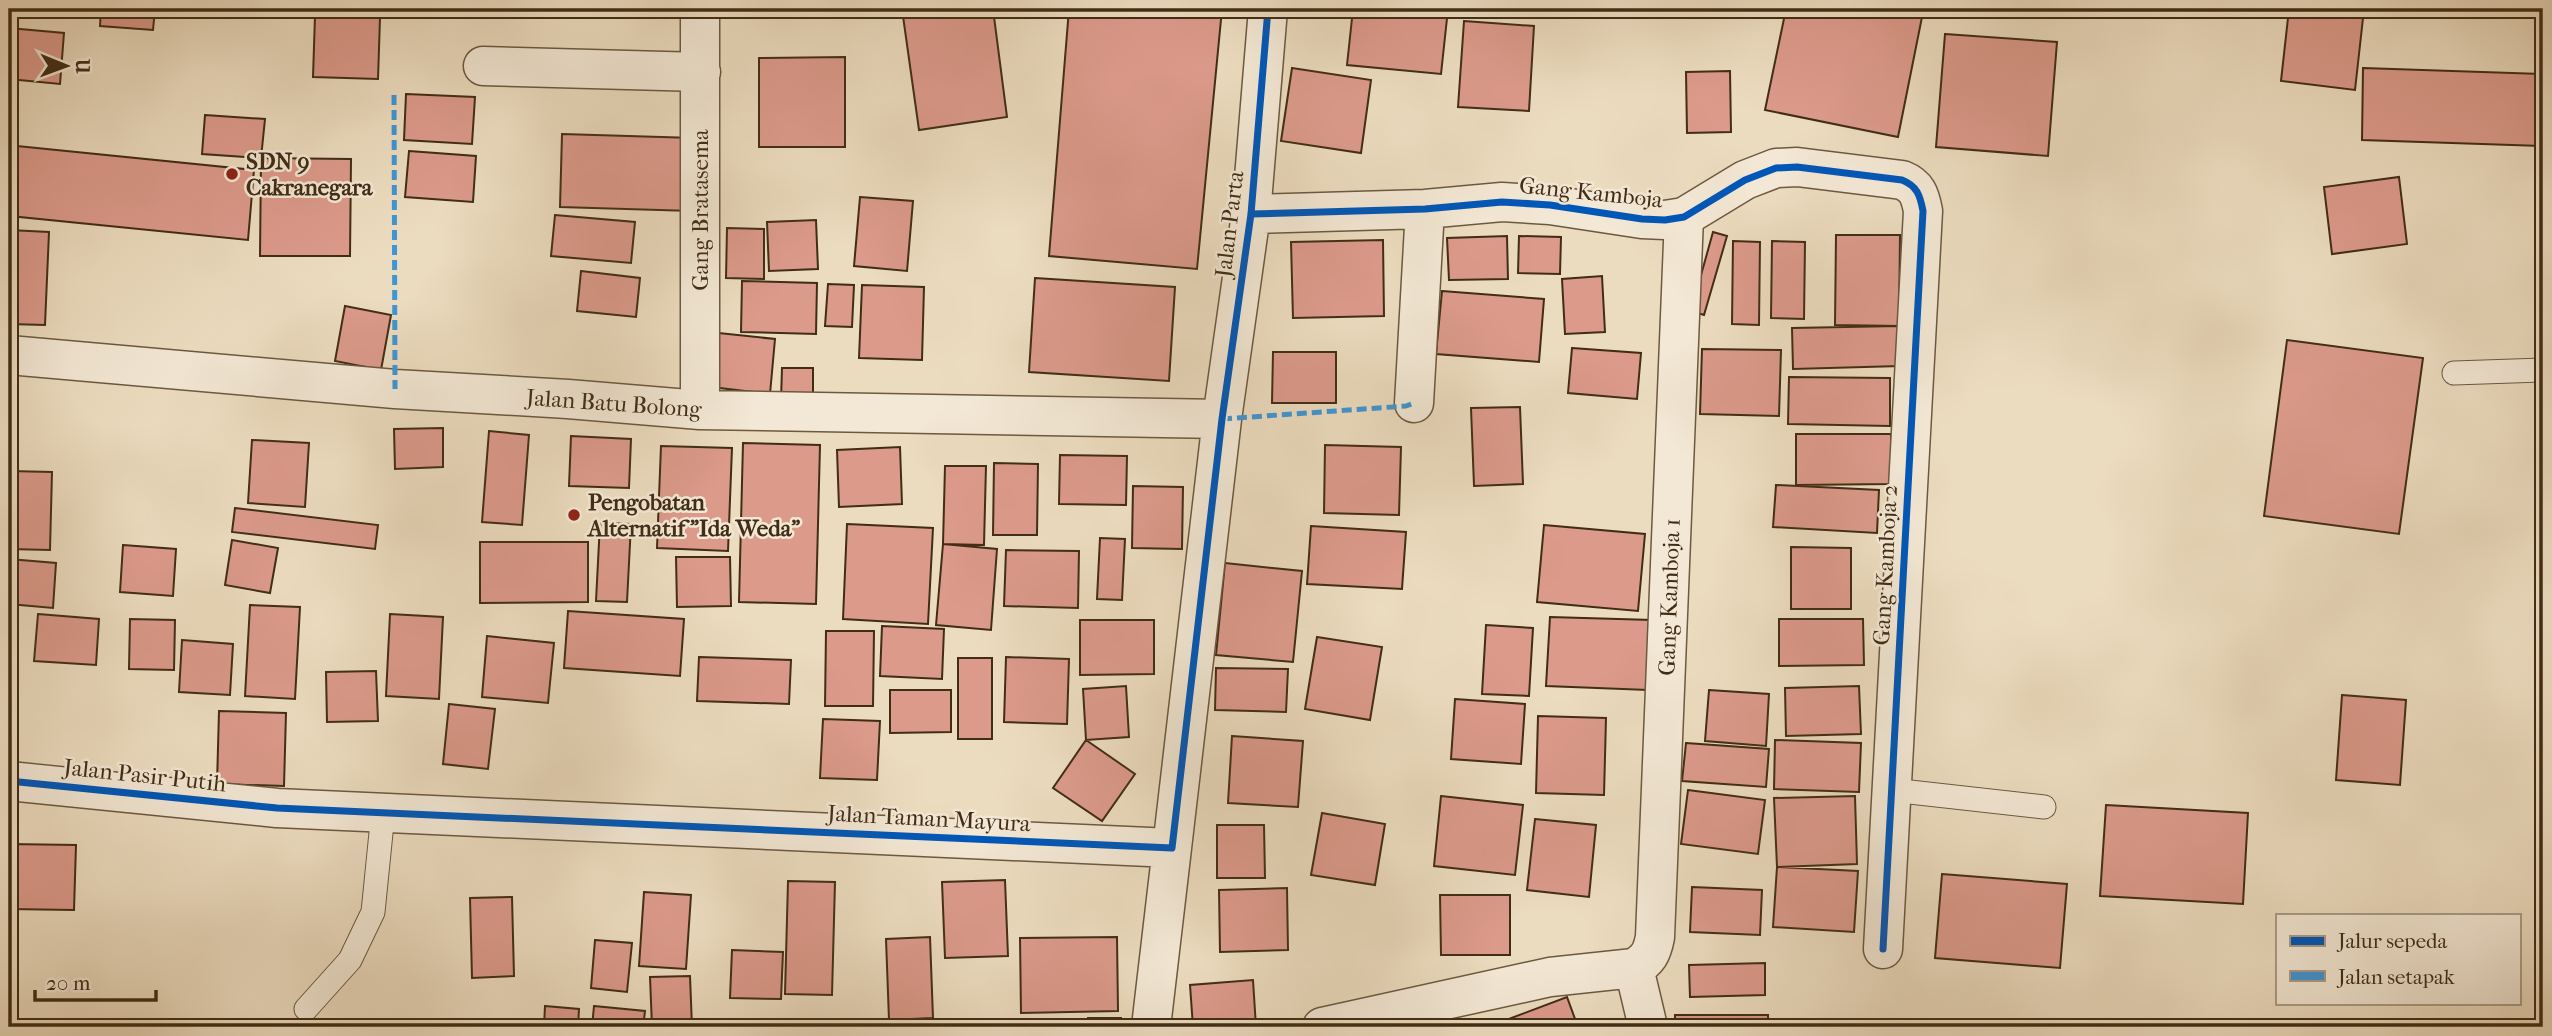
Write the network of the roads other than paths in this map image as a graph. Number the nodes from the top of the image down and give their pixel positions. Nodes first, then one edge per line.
1 (700, 9) edge
2 (1268, 9) edge
3 (483, 65) dead end
4 (701, 72) junction
5 (1913, 186) joint
6 (1425, 209) junction
7 (1251, 214) junction
8 (1684, 217) junction
9 (9, 355) edge
10 (2543, 370) edge
11 (2454, 373) dead end
12 (1414, 404) dead end
13 (700, 410) junction
14 (1221, 431) junction
15 (9, 781) edge
16 (1892, 790) junction
17 (2044, 807) dead end
18 (277, 808) joint
19 (383, 813) junction
20 (1172, 848) junction
21 (1883, 949) dead end
22 (1634, 968) junction
23 (306, 1009) dead end
24 (1151, 1027) edge
25 (1322, 1027) edge
26 (1648, 1027) edge

1 - 4 street, Gang Bratasema
2 - 7 street, Jalan Parta
3 - 4 street
4 - 13 street, Gang Bratasema
5 - 8 street, Gang Kamboja
5 - 16 street, Gang Kamboja 2
6 - 7 street, Gang Kamboja
6 - 8 street, Gang Kamboja
6 - 12 street
7 - 14 street, Jalan Parta
8 - 22 street, Gang Kamboja 1
9 - 13 street, Jalan Batu Bolong
10 - 11 lane
13 - 14 street, Jalan Batu Bolong
14 - 20 street
15 - 18 street, Jalan Pasir Putih
16 - 17 lane
16 - 21 street, Gang Kamboja 2
18 - 19 street, Jalan Taman Mayura
19 - 20 street, Jalan Taman Mayura
19 - 23 lane
20 - 24 street
22 - 25 street
22 - 26 street

